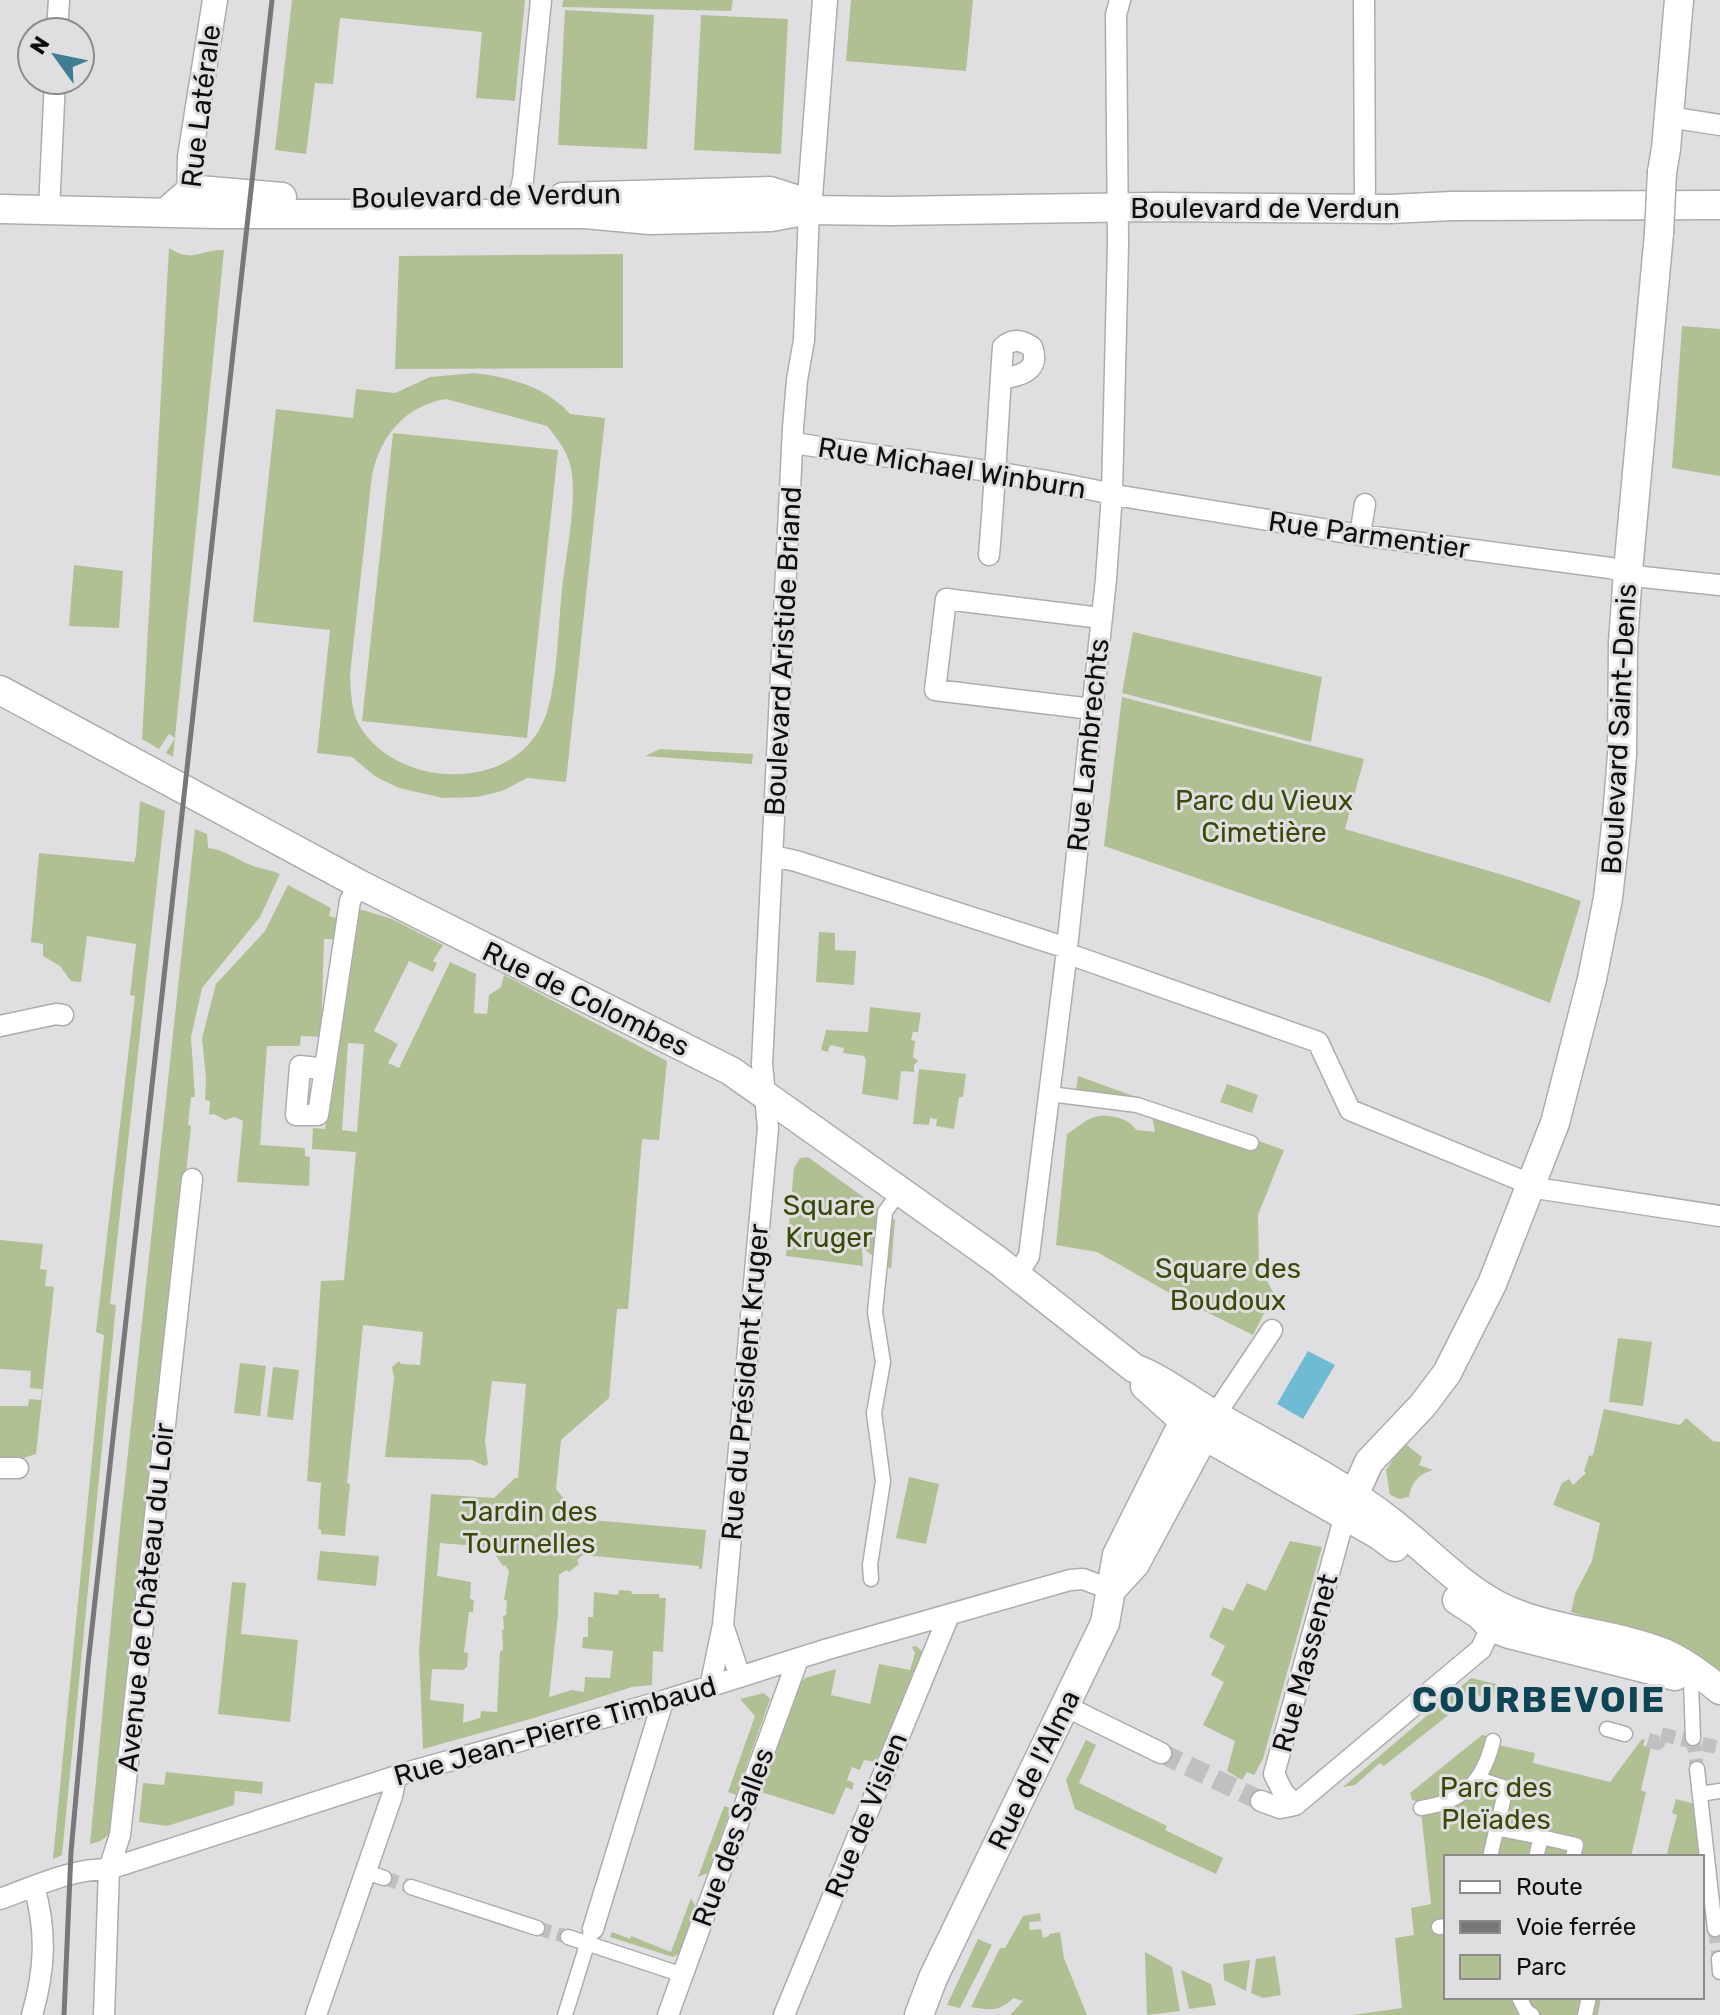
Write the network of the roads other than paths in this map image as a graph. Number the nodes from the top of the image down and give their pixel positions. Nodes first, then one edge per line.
1 (215, 0) edge
2 (541, 0) edge
3 (825, 0) edge
4 (1120, 0) edge
5 (1364, 0) edge
6 (1679, 0) edge
7 (54, 96) edge
8 (1669, 117) junction
9 (1720, 125) edge
10 (515, 205) junction
11 (1720, 205) edge
12 (181, 206) junction
13 (1117, 208) junction
14 (0, 209) edge
15 (1365, 209) junction
16 (49, 210) junction
17 (809, 210) junction
18 (1001, 379) dead end
19 (793, 443) junction
20 (996, 472) junction
21 (1112, 494) junction
22 (1365, 504) dead end
23 (1360, 535) junction
24 (989, 555) dead end
25 (1628, 571) junction
26 (1720, 585) edge
27 (1101, 618) junction
28 (0, 690) edge
29 (1092, 709) junction
30 (773, 856) junction
31 (359, 884) junction
32 (1067, 950) junction
33 (63, 1015) dead end
34 (0, 1026) edge
35 (325, 1069) dead end
36 (763, 1092) junction
37 (1050, 1094) junction
38 (1251, 1143) dead end
39 (192, 1179) dead end
40 (1531, 1186) junction
41 (901, 1190) junction
42 (1720, 1216) edge
43 (1017, 1275) junction
44 (1272, 1330) dead end
45 (1200, 1419) junction
46 (1349, 1505) junction
47 (870, 1572) dead end
48 (1112, 1590) junction
49 (949, 1615) junction
50 (1495, 1616) junction
51 (723, 1625) junction
52 (798, 1659) junction
53 (740, 1677) junction
54 (1691, 1682) junction
55 (710, 1687) junction
56 (1720, 1690) edge
57 (1720, 1699) edge
58 (663, 1701) junction
59 (1065, 1706) junction
60 (1607, 1729) dead end
61 (1625, 1734) dead end
62 (1693, 1738) tunnel mouth
63 (1493, 1741) dead end
64 (1161, 1753) tunnel mouth
65 (1697, 1769) tunnel mouth
66 (396, 1776) junction
67 (1478, 1779) junction
68 (1720, 1791) edge
69 (1700, 1794) junction
70 (1261, 1801) tunnel mouth
71 (1295, 1805) junction
72 (1421, 1808) dead end
73 (1495, 1828) junction
74 (1541, 1837) junction
75 (1490, 1855) edge
76 (1536, 1855) edge
77 (1574, 1855) edge
78 (109, 1869) junction
79 (34, 1886) junction
80 (411, 1887) tunnel mouth
81 (0, 1899) edge
82 (537, 1928) tunnel mouth
83 (1715, 1929) dead end
84 (590, 1936) junction
85 (568, 1937) tunnel mouth
86 (683, 1975) junction
87 (1519, 1999) edge
88 (32, 2015) edge
89 (104, 2015) edge
90 (316, 2015) edge
91 (565, 2015) edge
92 (668, 2015) edge
93 (784, 2015) edge
94 (919, 2015) edge
95 (1532, 2015) edge

1 - 12 street, Rue Latérale
2 - 10 street
3 - 17 street
4 - 13 street, Rue Lambrechts
5 - 15 street
6 - 8 main road, Boulevard Saint-Denis
7 - 16 street
8 - 9 street
8 - 25 main road, Boulevard Saint-Denis, bridge
10 - 12 main road, Boulevard de Verdun
10 - 17 main road, Boulevard de Verdun
11 - 15 main road, Boulevard de Verdun
12 - 16 main road, Boulevard de Verdun
13 - 15 main road, Boulevard de Verdun
13 - 17 main road, Boulevard de Verdun
13 - 21 street, Rue Lambrechts
14 - 16 main road, Boulevard de Verdun
17 - 19 street, Boulevard Aristide Briand
18 - 20 street
19 - 20 street, Rue Michael Winburn
19 - 30 street, Boulevard Aristide Briand
20 - 21 street, Rue Michael Winburn
20 - 24 street
21 - 23 street, Rue Parmentier
21 - 27 street, Rue Lambrechts
22 - 23 street
23 - 25 street, Rue Parmentier
25 - 26 street, Rue Parmentier
25 - 40 main road, Boulevard Saint-Denis
27 - 29 street, Rue Lambrechts
27 - 29 street
28 - 31 main road, Rue de Colombes
29 - 32 street, Rue Lambrechts
30 - 32 street
30 - 36 street, Boulevard Aristide Briand
31 - 35 street
31 - 36 main road, Rue de Colombes
32 - 37 street, Rue Lambrechts
32 - 40 street
33 - 34 street
36 - 41 main road, Rue de Colombes
36 - 51 street, Rue du Président Kruger
37 - 38 street
37 - 43 street, Rue Lambrechts
39 - 78 street, Avenue de Château du Loir
40 - 42 street
40 - 46 main road, Boulevard Saint-Denis
41 - 43 main road, Rue de Colombes
41 - 47 street
43 - 45 main road, Rue de Colombes
44 - 45 street
45 - 46 main road, Rue de Colombes
45 - 48 main road, Rue de l'Alma
45 - 48 main road, Rue de l'Alma
46 - 50 main road, Rue de Colombes
46 - 71 street, Rue Massenet
48 - 49 street, Rue Jean-Pierre Timbaud
48 - 59 main road, Rue de l'Alma
49 - 52 street, Rue Jean-Pierre Timbaud
49 - 93 street, Rue de Visien
50 - 54 main road
50 - 56 main road
50 - 71 street
51 - 53 street, Rue du Président Kruger
51 - 55 street, Rue du Président Kruger
52 - 53 street, Rue Jean-Pierre Timbaud
52 - 86 street, Rue des Salles
53 - 55 street, Rue Jean-Pierre Timbaud
54 - 57 main road
54 - 62 street
55 - 58 street, Rue Jean-Pierre Timbaud
58 - 66 street, Rue Jean-Pierre Timbaud
58 - 84 street
59 - 64 street
59 - 94 main road, Rue de l'Alma
60 - 61 street
63 - 67 street
65 - 69 street
66 - 78 street, Rue Jean-Pierre Timbaud
66 - 90 street
67 - 72 street
67 - 73 street
68 - 69 street
69 - 83 street
70 - 71 street
73 - 74 street
73 - 75 street
74 - 76 street
74 - 77 street
78 - 79 street, Rue Jean-Pierre Timbaud
78 - 89 street, Avenue de Château du Loir
79 - 81 street, Rue Jean-Pierre Timbaud
79 - 88 street
80 - 82 street
84 - 85 street
84 - 86 street
84 - 91 street
86 - 92 street, Rue des Salles
87 - 95 street

